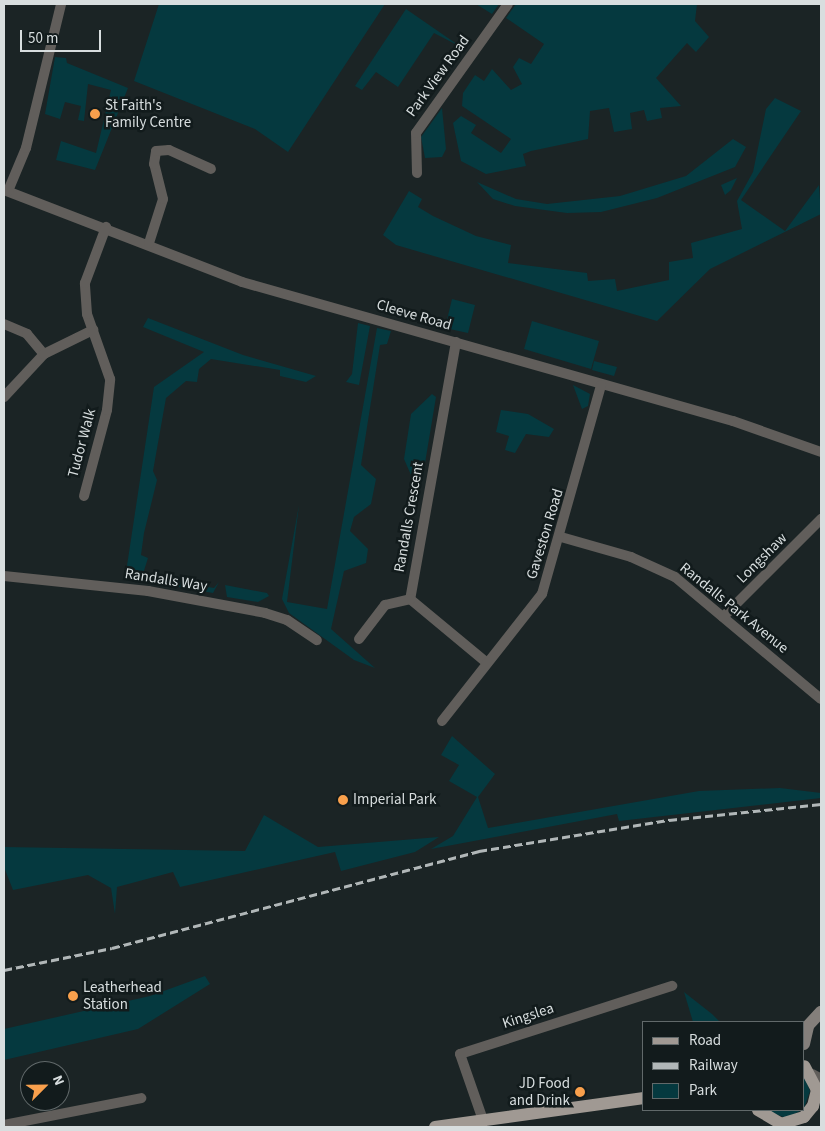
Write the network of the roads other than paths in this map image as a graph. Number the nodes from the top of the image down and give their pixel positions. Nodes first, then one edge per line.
1 (61, 4) edge
2 (508, 4) edge
3 (211, 168) dead end
4 (417, 173) dead end
5 (6, 190) edge
6 (106, 227) junction
7 (149, 243) junction
8 (4, 324) edge
9 (93, 330) junction
10 (456, 342) junction
11 (44, 354) junction
12 (602, 385) junction
13 (4, 397) edge
14 (821, 452) edge
15 (84, 496) dead end
16 (821, 519) edge
17 (561, 537) junction
18 (4, 576) edge
19 (410, 598) junction
20 (723, 617) junction
21 (359, 639) dead end
22 (317, 640) dead end
23 (487, 663) junction
24 (821, 699) edge
25 (442, 721) dead end
26 (672, 986) dead end
27 (821, 1012) edge
28 (806, 1029) edge
29 (812, 1074) edge
30 (141, 1098) dead end
31 (642, 1098) edge
32 (817, 1104) edge
33 (763, 1118) edge
34 (483, 1120) junction
35 (497, 1123) edge
36 (795, 1124) edge
37 (4, 1125) edge
38 (435, 1127) edge

1 - 5 street
2 - 4 street, Park View Road
3 - 7 street
5 - 6 street, Cleeve Road
6 - 7 street, Cleeve Road
6 - 9 street, Tudor Walk
7 - 10 street, Cleeve Road
8 - 11 street
9 - 11 street
9 - 15 street, Tudor Walk
10 - 12 street, Cleeve Road
10 - 19 street, Randalls Crescent
11 - 13 street
12 - 14 street, Cleeve Road
12 - 17 street, Gaveston Road
16 - 20 street, Longshaw
17 - 20 street, Randalls Park Avenue
17 - 23 street, Gaveston Road
18 - 22 street, Randalls Way
19 - 21 street
19 - 23 street
20 - 24 street, Randalls Park Avenue
23 - 25 street, Gaveston Road
26 - 34 street, Kingslea
27 - 28 main road
29 - 32 main road
30 - 37 street
31 - 35 main road
32 - 36 main road
33 - 36 main road
34 - 35 main road
34 - 38 main road

